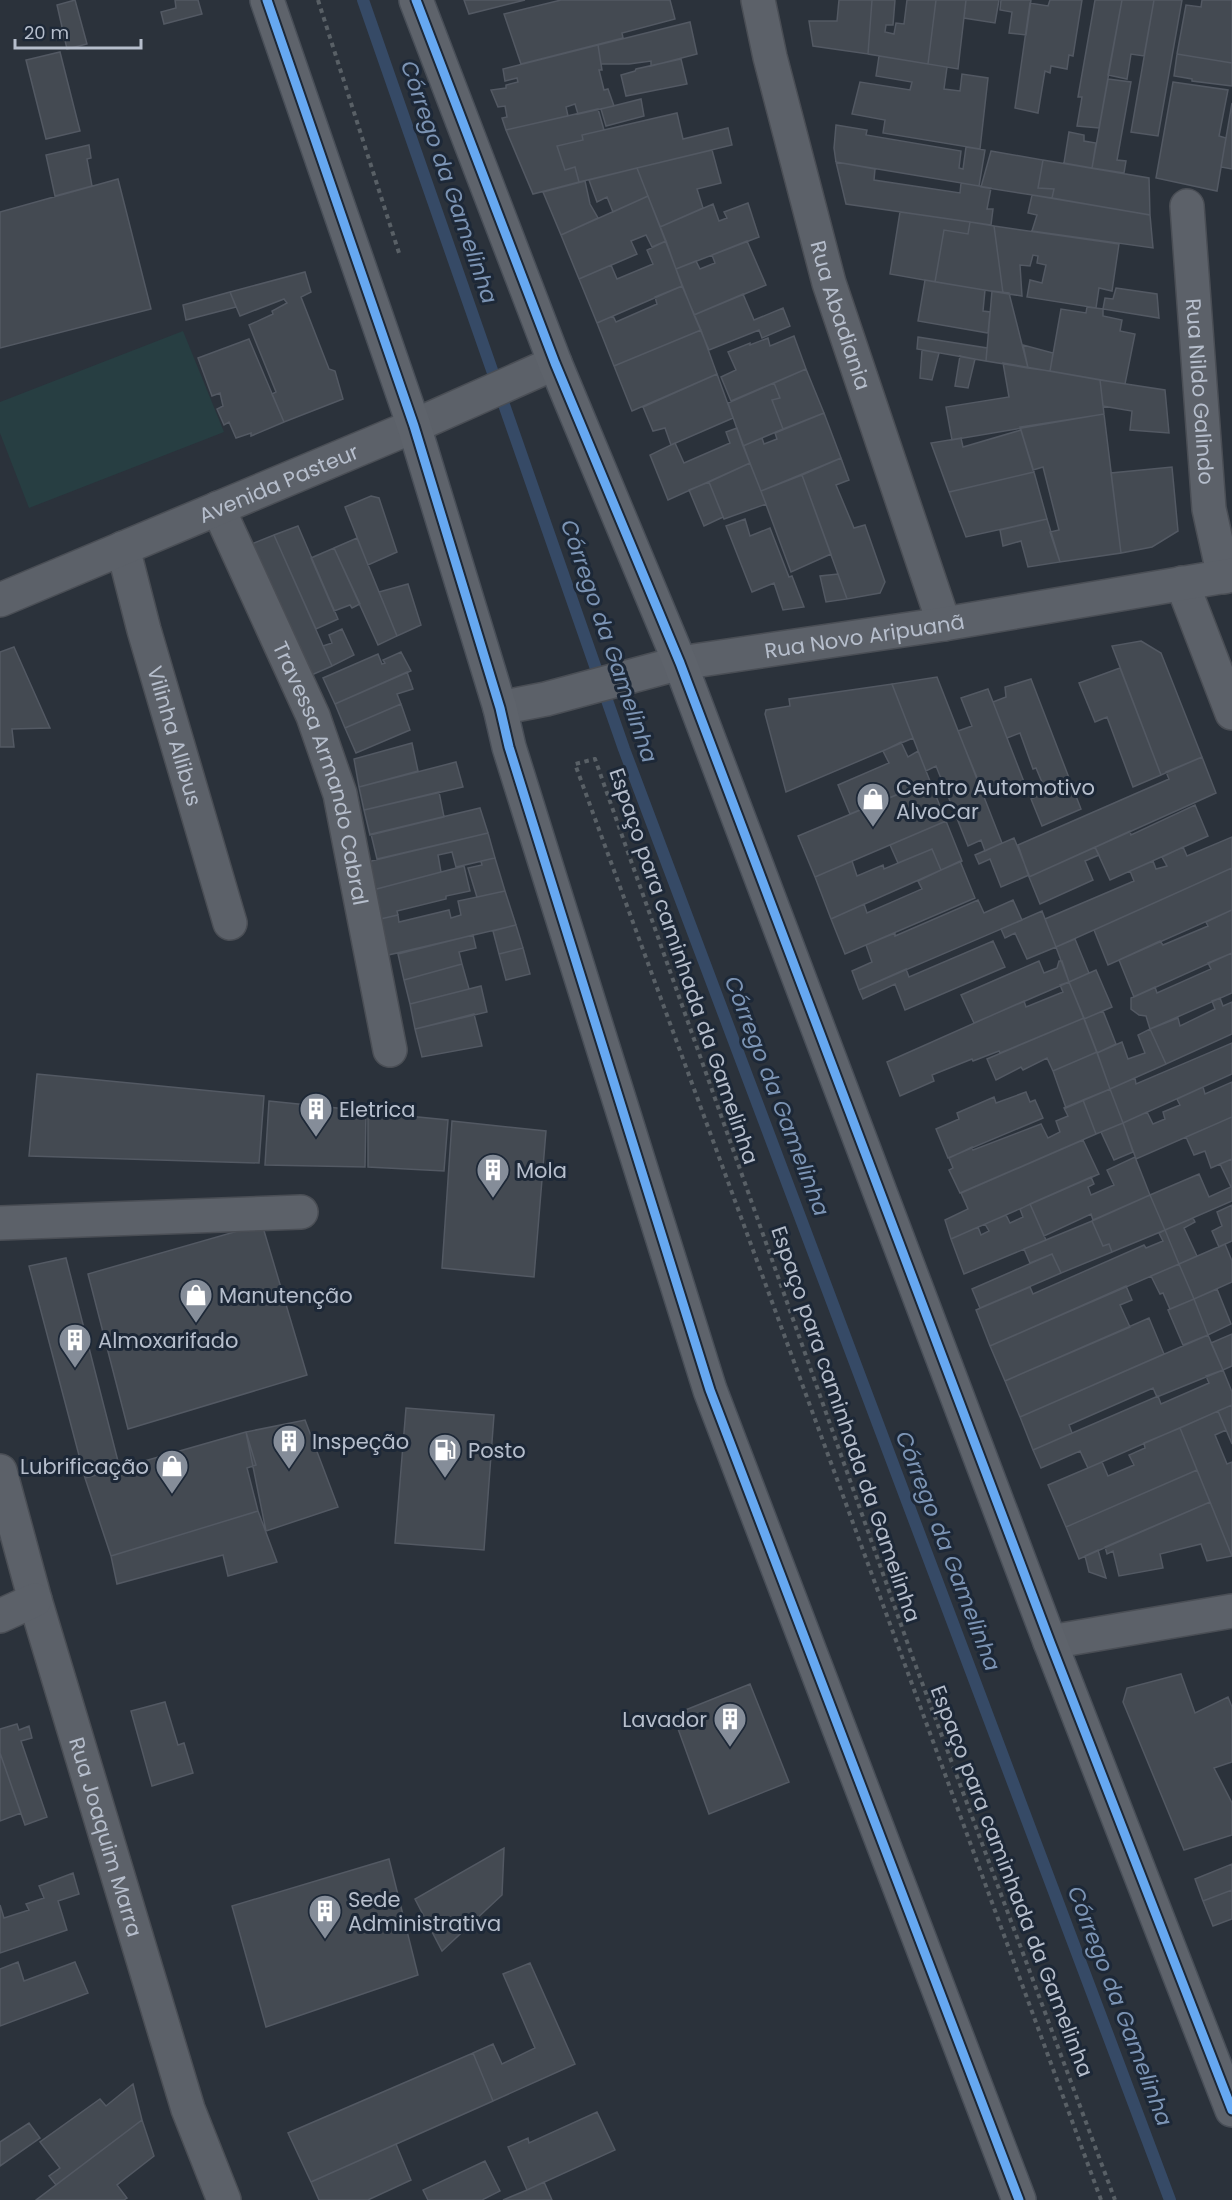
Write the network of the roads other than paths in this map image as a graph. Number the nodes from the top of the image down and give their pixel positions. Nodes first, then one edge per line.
1 (267, 0) edge
2 (416, 0) edge
3 (758, 0) edge
4 (1187, 206) dead end
5 (555, 363) junction
6 (414, 426) junction
7 (218, 508) junction
8 (123, 548) junction
9 (1228, 576) edge
10 (1182, 583) junction
11 (0, 600) edge
12 (945, 624) junction
13 (680, 663) junction
14 (500, 708) junction
15 (1232, 713) edge
16 (230, 923) dead end
17 (390, 1050) dead end
18 (301, 1212) dead end
19 (9, 1223) edge
20 (0, 1471) edge
21 (35, 1600) junction
22 (1232, 1611) edge
23 (0, 1616) edge
24 (1050, 1642) junction
25 (1232, 2110) edge
26 (224, 2200) edge
27 (1019, 2200) edge

1 - 6 main road
2 - 5 main road
3 - 12 street, Rua Abadiania
4 - 9 street, Rua Nildo Galindo
5 - 6 street, Avenida Pasteur
5 - 13 main road
6 - 7 street, Avenida Pasteur
6 - 14 main road
7 - 8 street, Avenida Pasteur
7 - 17 street, Travessa Armando Cabral
8 - 11 street, Avenida Pasteur
8 - 16 street, Vilinha Allibus
9 - 10 street, Rua Novo Aripuanã
10 - 12 street, Rua Novo Aripuanã
10 - 15 street
12 - 13 street, Rua Novo Aripuanã
13 - 14 street, Rua Novo Aripuanã
13 - 24 main road
14 - 27 main road
18 - 19 street
20 - 21 street, Rua Joaquim Marra
21 - 23 street
21 - 26 street, Rua Joaquim Marra
22 - 24 street
24 - 25 main road

